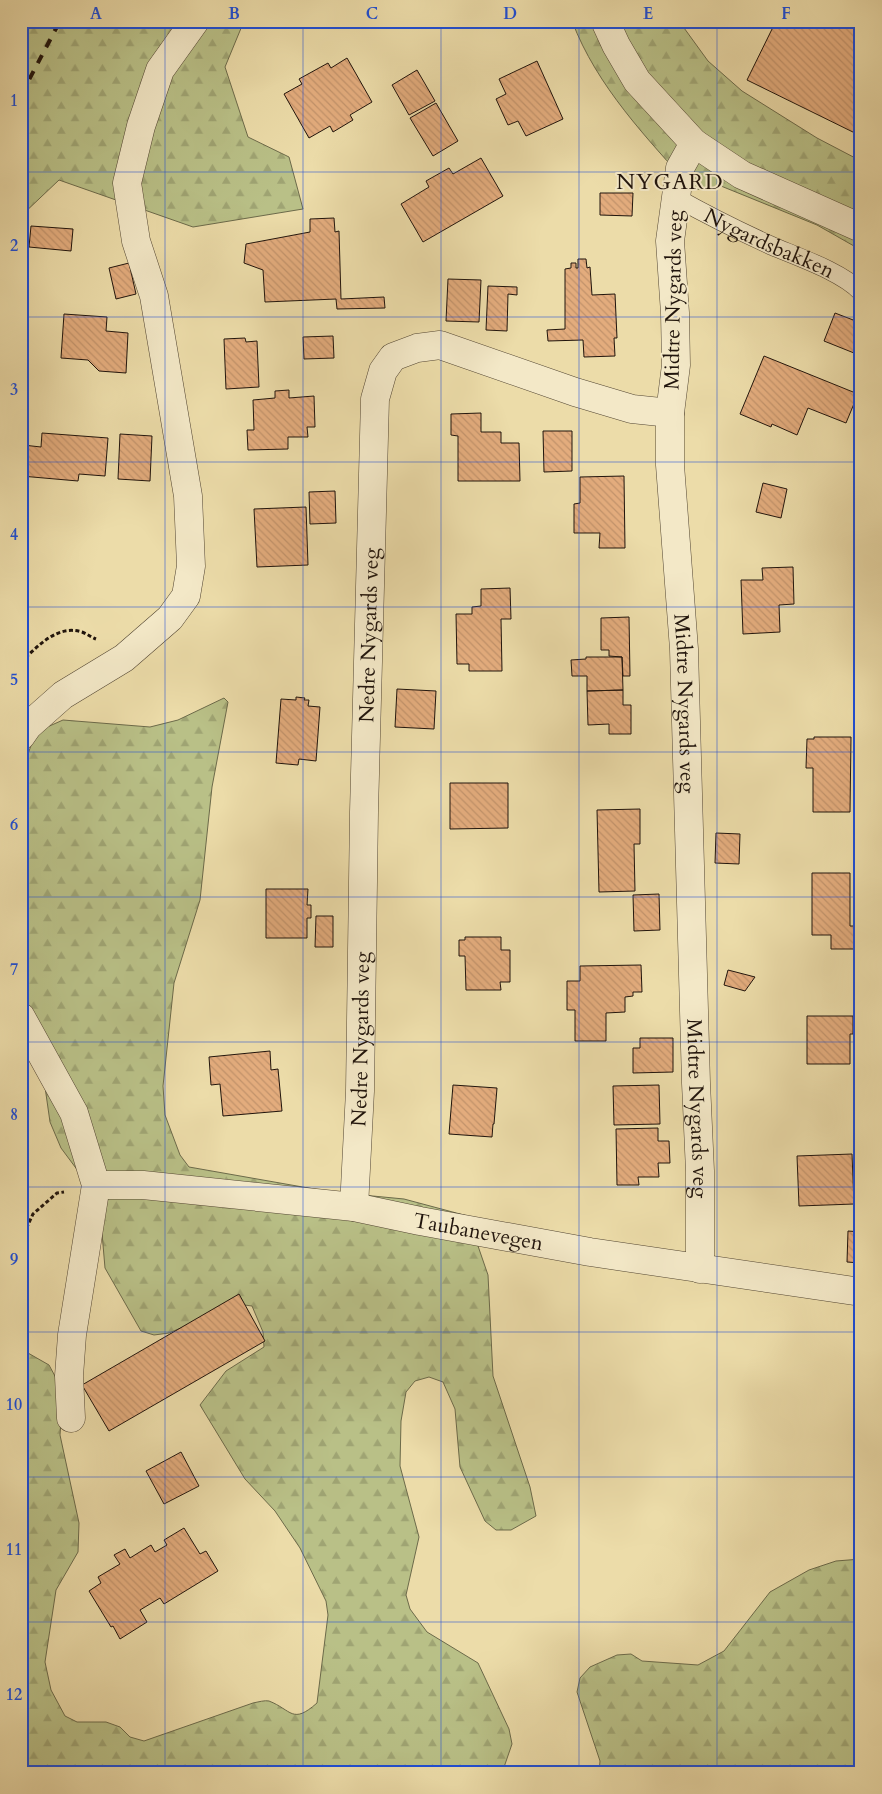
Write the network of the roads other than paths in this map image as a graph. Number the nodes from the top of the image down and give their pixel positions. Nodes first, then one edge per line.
1 (195, 21) edge
2 (605, 21) edge
3 (694, 143) junction
4 (675, 197) junction
5 (861, 228) edge
6 (861, 292) edge
7 (670, 413) junction
8 (21, 736) edge
9 (21, 1017) edge
10 (96, 1185) junction
11 (354, 1207) junction
12 (700, 1269) junction
13 (861, 1292) edge
14 (71, 1418) dead end

1 - 8 street
2 - 3 street
3 - 4 street, Midtre Nygards veg
3 - 5 street
4 - 6 lane, Nygardsbakken
4 - 7 street, Midtre Nygards veg
7 - 11 street, Nedre Nygards veg
7 - 12 street, Midtre Nygards veg
9 - 10 street
10 - 11 street, Taubanevegen
10 - 14 street
11 - 12 street, Taubanevegen
12 - 13 street, Taubanevegen

